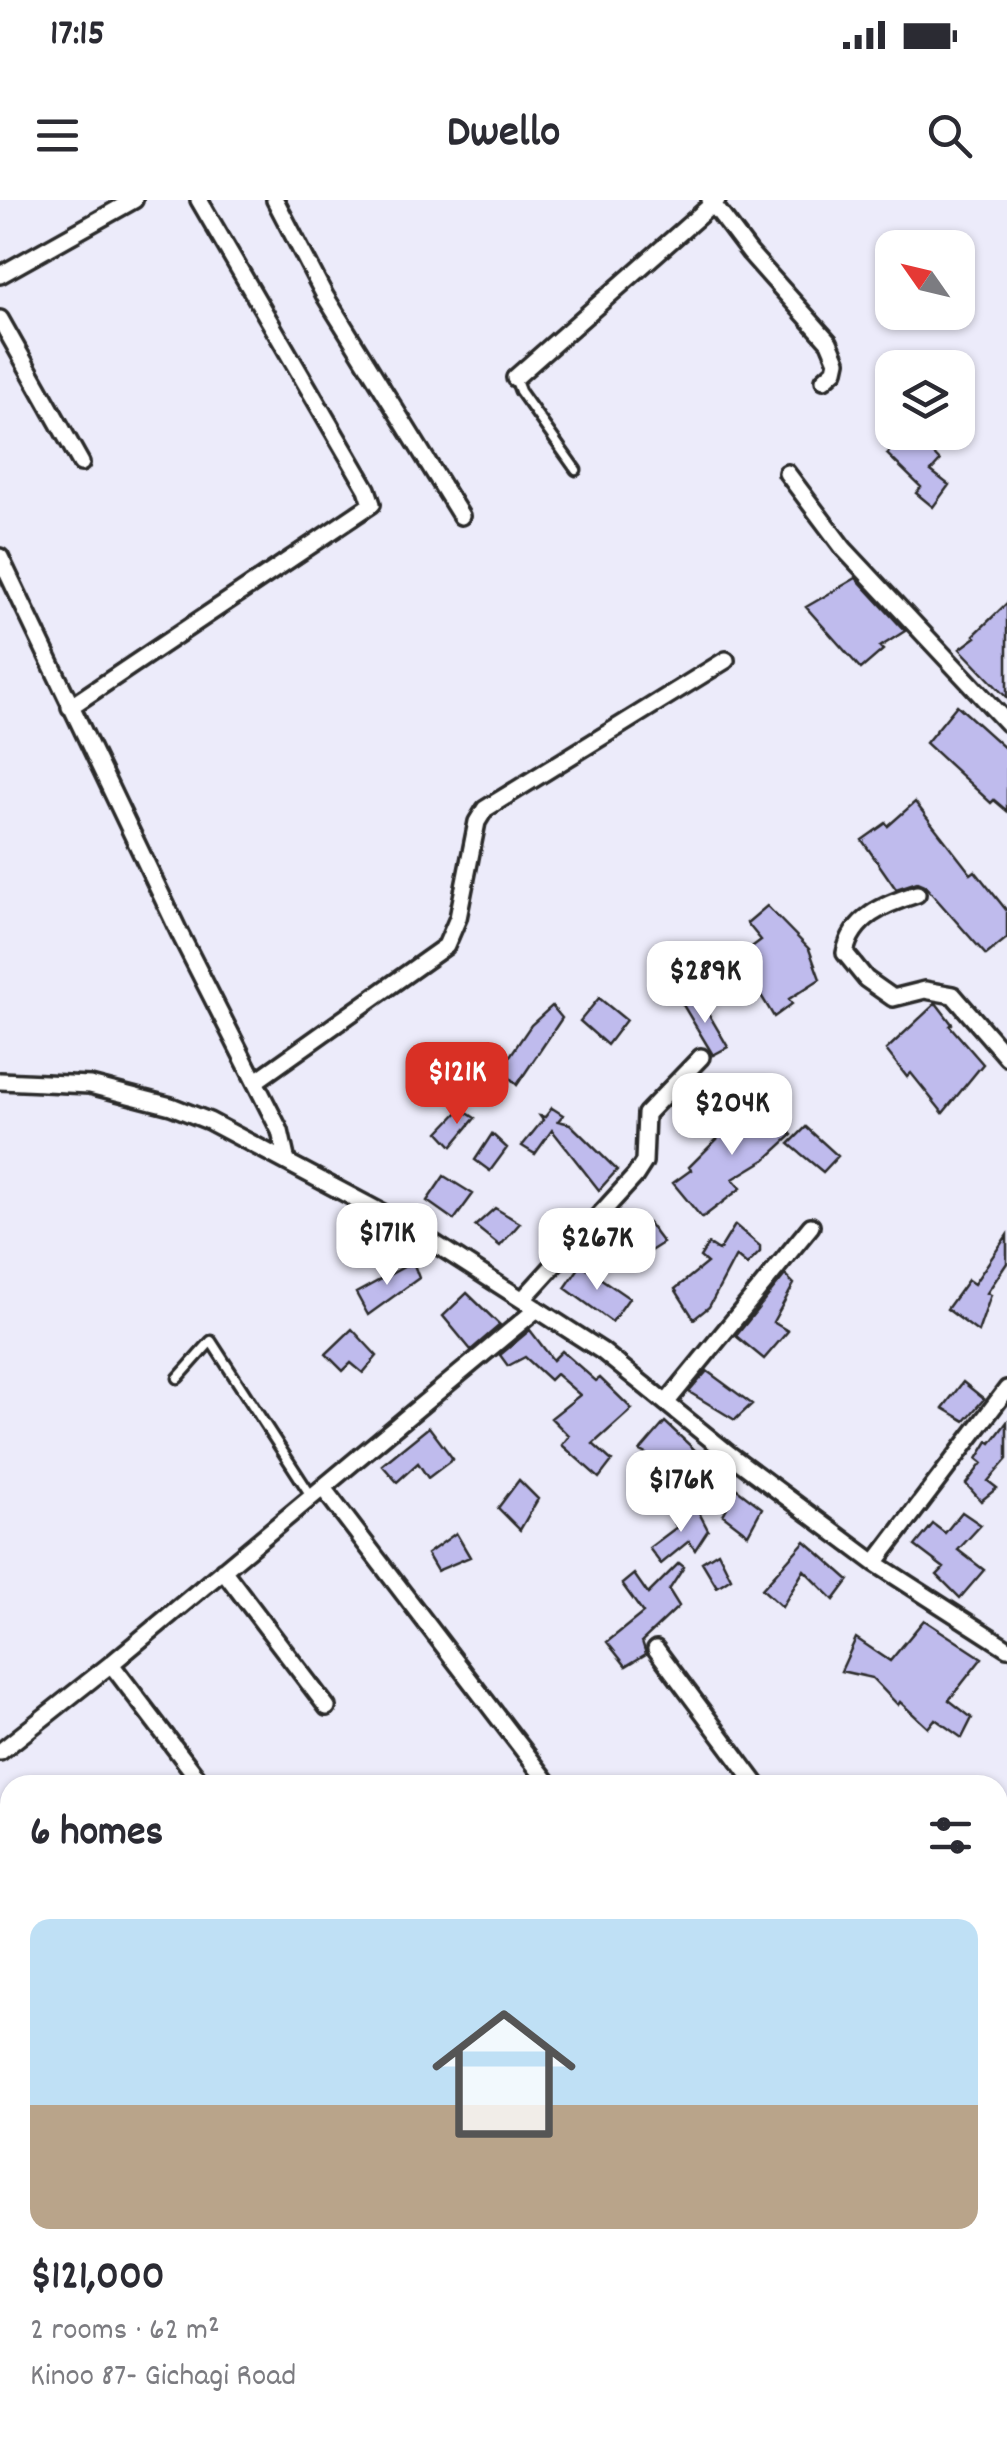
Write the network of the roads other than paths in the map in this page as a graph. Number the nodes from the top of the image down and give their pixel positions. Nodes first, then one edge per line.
1 (134, 200) edge
2 (199, 200) edge
3 (276, 200) edge
4 (713, 201) edge
5 (0, 275) edge
6 (0, 318) edge
7 (515, 378) joint
8 (824, 380) dead end
9 (81, 463) dead end
10 (576, 470) dead end
11 (786, 474) dead end
12 (461, 516) dead end
13 (0, 557) edge
14 (726, 660) dead end
15 (70, 707) junction
16 (1007, 723) edge
17 (917, 894) dead end
18 (701, 1057) dead end
19 (1007, 1057) edge
20 (0, 1081) edge
21 (256, 1081) junction
22 (287, 1162) junction
23 (811, 1226) dead end
24 (530, 1304) junction
25 (178, 1378) dead end
26 (1007, 1389) edge
27 (666, 1403) junction
28 (318, 1492) junction
29 (875, 1563) junction
30 (223, 1570) junction
31 (1007, 1648) edge
32 (656, 1649) dead end
33 (111, 1664) junction
34 (327, 1707) dead end
35 (0, 1752) edge
36 (195, 1775) edge
37 (542, 1775) edge
38 (750, 1775) edge

1 - 5 street
2 - 15 street
3 - 12 street
4 - 7 street
4 - 8 street
6 - 9 street
7 - 10 lane
11 - 16 street
13 - 15 street
14 - 21 street
15 - 21 street
17 - 19 street
18 - 24 street
20 - 22 street
21 - 22 street
22 - 24 street
23 - 27 street
24 - 27 street
24 - 28 street
25 - 28 lane
26 - 29 street
27 - 29 street
28 - 30 street
28 - 37 street
29 - 31 street
30 - 33 street
30 - 34 street
32 - 38 street
33 - 35 street
33 - 36 street

